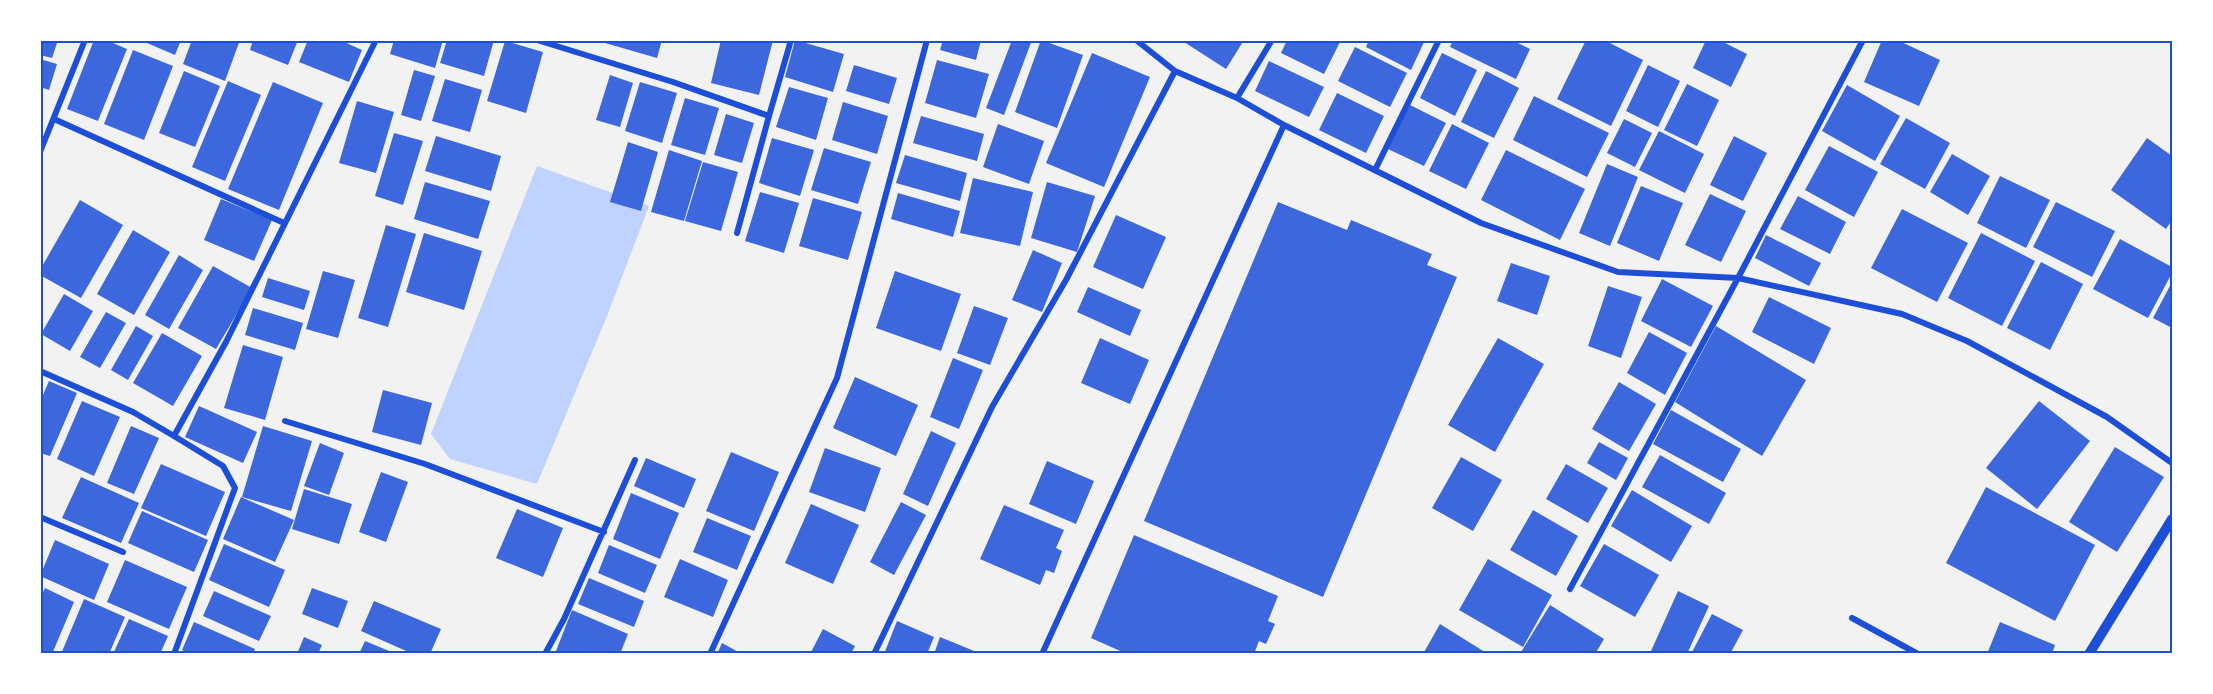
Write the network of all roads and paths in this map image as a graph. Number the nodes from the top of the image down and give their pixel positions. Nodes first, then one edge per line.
1 (85, 40) edge
2 (376, 40) edge
3 (537, 40) edge
4 (791, 40) edge
5 (927, 40) edge
6 (1136, 40) edge
7 (1272, 40) edge
8 (1439, 40) edge
9 (1863, 40) edge
10 (1175, 71) junction
11 (1237, 98) junction
12 (769, 116) junction
13 (54, 119) junction
14 (1284, 125) junction
15 (40, 153) edge
16 (1375, 170) junction
17 (284, 223) junction
18 (737, 232) dead end
19 (1738, 278) junction
20 (40, 371) edge
21 (285, 421) dead end
22 (174, 436) junction
23 (636, 460) dead end
24 (2172, 464) edge
25 (40, 517) edge
26 (2172, 519) edge
27 (604, 532) junction
28 (123, 552) dead end
29 (1570, 589) dead end
30 (1852, 618) dead end
31 (174, 654) edge
32 (545, 654) edge
33 (710, 654) edge
34 (873, 654) edge
35 (1042, 654) edge
36 (1918, 654) edge
37 (2089, 654) edge

1 - 13 street
2 - 17 street
3 - 12 street
4 - 12 street
5 - 33 street
6 - 10 street
7 - 11 street
8 - 16 street
9 - 19 street
10 - 11 street
10 - 34 street
11 - 14 street
12 - 18 street
13 - 15 street
13 - 17 street
14 - 16 street
14 - 35 street
16 - 19 street
17 - 22 street
19 - 24 street
19 - 29 street
20 - 22 street
21 - 27 street
22 - 31 street
23 - 27 street
25 - 28 street
26 - 37 street
27 - 32 street
30 - 36 street

